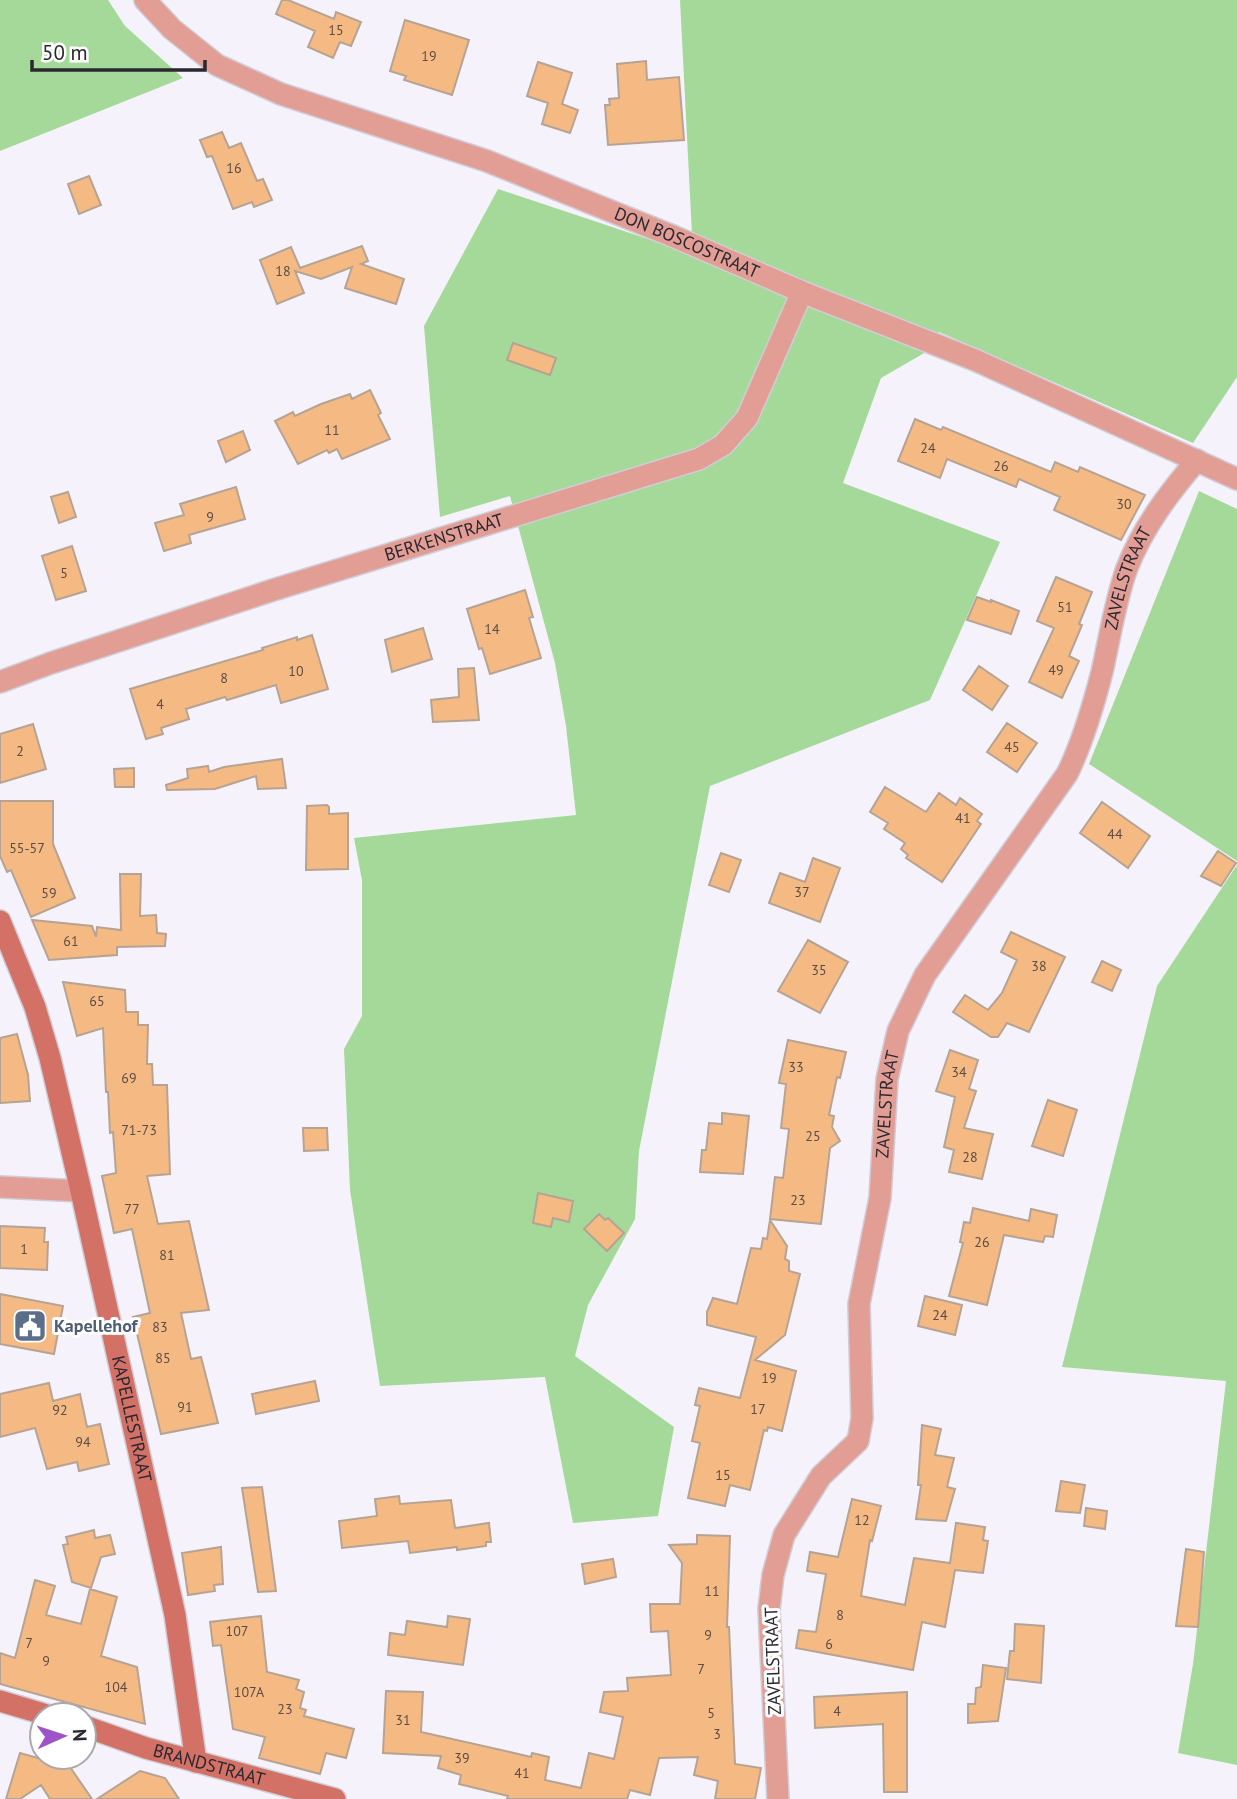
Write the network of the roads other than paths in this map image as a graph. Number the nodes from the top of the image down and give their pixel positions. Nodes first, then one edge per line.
1 (145, 0) edge
2 (802, 292) junction
3 (1197, 460) junction
4 (1237, 479) edge
5 (0, 682) edge
6 (0, 920) edge
7 (0, 1187) edge
8 (81, 1191) junction
9 (0, 1701) edge
10 (28, 1709) edge
11 (98, 1730) edge
12 (196, 1762) junction
13 (326, 1798) edge
14 (778, 1799) edge

1 - 2 street, DON BOSCOSTRAAT
2 - 3 street, DON BOSCOSTRAAT
2 - 5 street, BERKENSTRAAT
3 - 4 street, DON BOSCOSTRAAT
3 - 14 street, ZAVELSTRAAT
6 - 8 street, KAPELLESTRAAT
7 - 8 street
8 - 12 street, KAPELLESTRAAT
9 - 10 street
11 - 12 street, BRANDSTRAAT
12 - 13 street, BRANDSTRAAT

